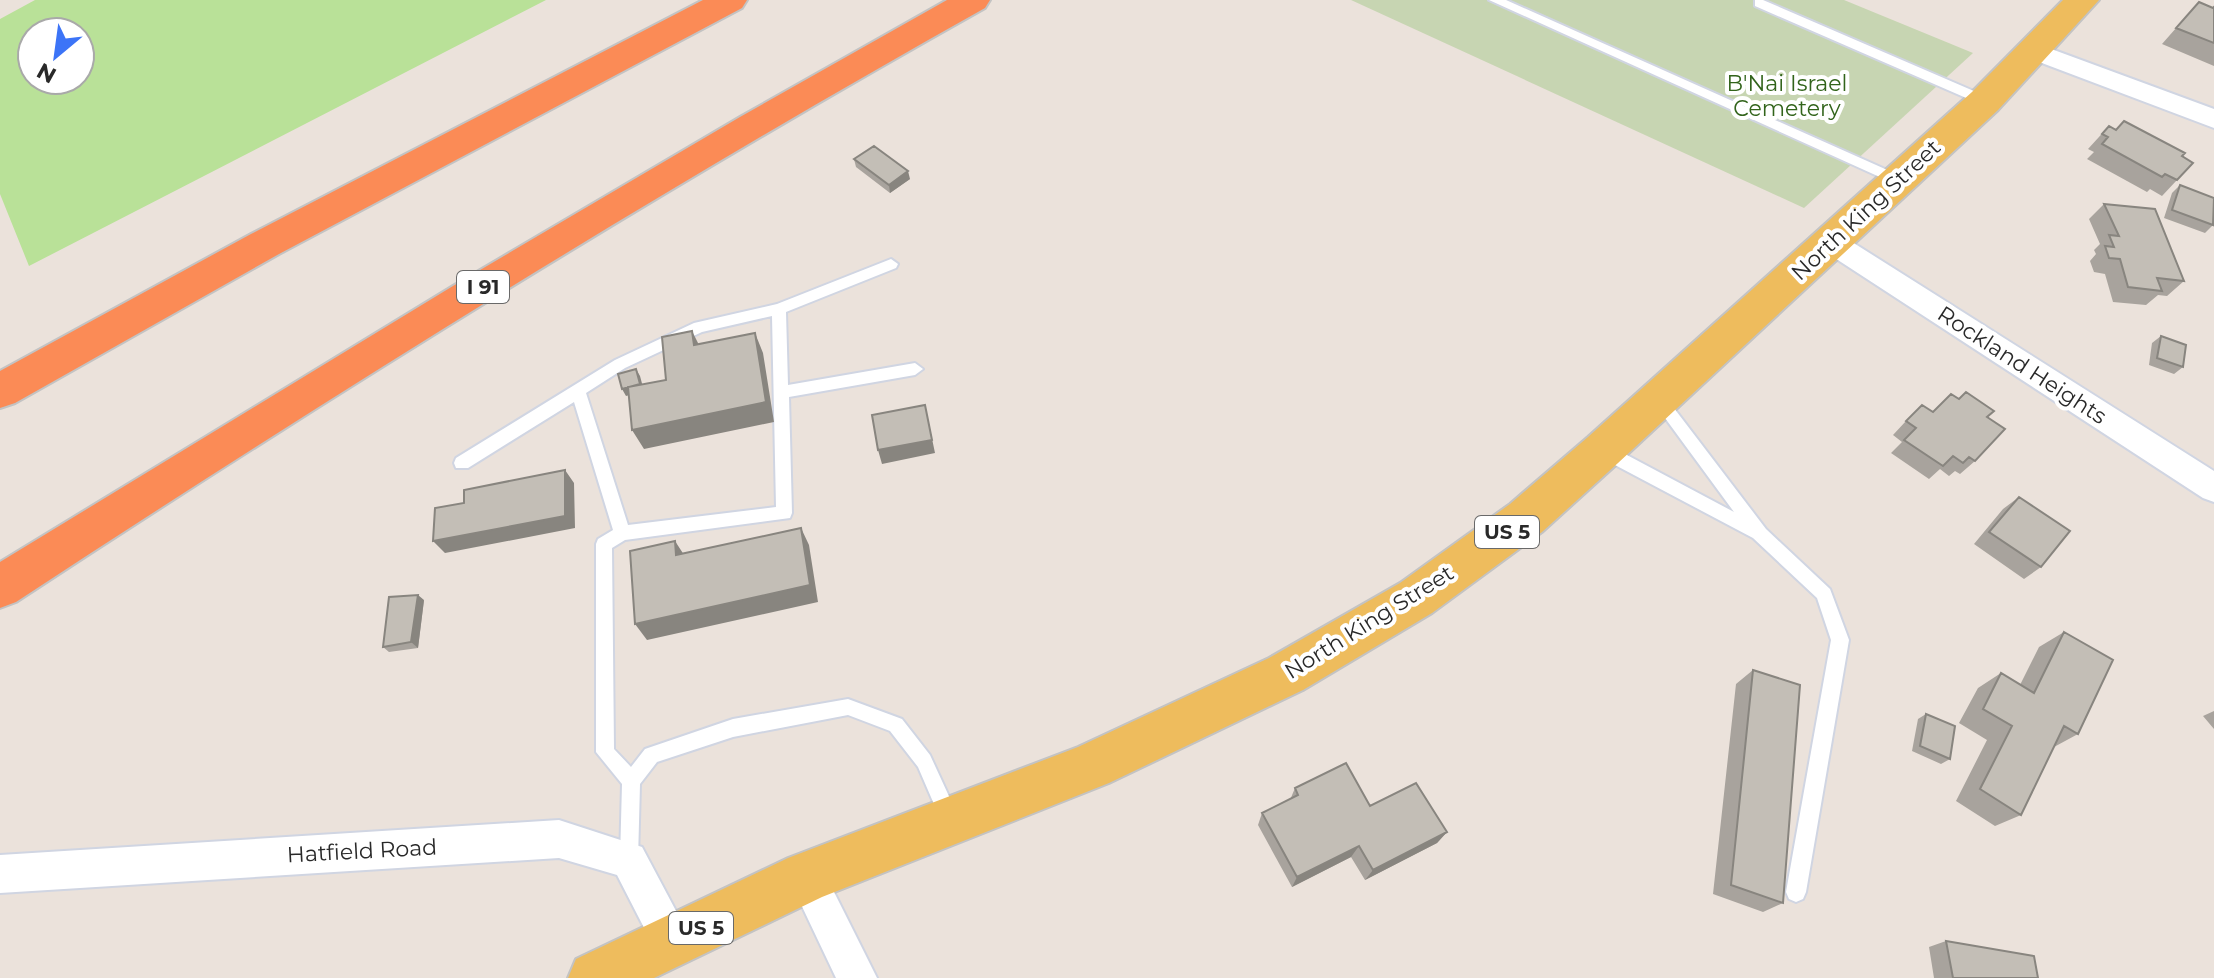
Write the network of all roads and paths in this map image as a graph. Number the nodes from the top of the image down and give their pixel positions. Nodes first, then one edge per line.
1 (730, 0) edge
2 (973, 0) edge
3 (1495, 0) edge
4 (2082, 0) edge
5 (1759, 3) dead end
6 (2035, 51) junction
7 (1985, 101) junction
8 (2214, 119) edge
9 (1898, 180) junction
10 (1831, 242) junction
11 (891, 264) dead end
12 (779, 309) junction
13 (915, 369) dead end
14 (0, 391) edge
15 (578, 391) junction
16 (781, 392) junction
17 (1659, 399) junction
18 (1603, 450) junction
19 (462, 463) dead end
20 (2214, 488) edge
21 (622, 533) junction
22 (1760, 534) junction
23 (0, 587) edge
24 (631, 781) junction
25 (951, 821) junction
26 (629, 860) junction
27 (0, 874) edge
28 (807, 877) junction
29 (1796, 892) dead end
30 (672, 941) junction
31 (595, 978) edge
32 (857, 978) edge

1 - 14 highway
2 - 23 highway, I 91
3 - 9 lane
4 - 6 main road, North King Street / US 5
5 - 7 lane
6 - 7 main road, North King Street / US 5
6 - 8 street
7 - 9 main road, North King Street / US 5
9 - 10 main road, North King Street / US 5
10 - 17 main road, North King Street / US 5
10 - 20 street, Rockland Heights
11 - 12 lane
12 - 15 lane
12 - 16 lane
13 - 16 lane
15 - 19 lane
15 - 21 lane
16 - 21 lane
17 - 18 main road, North King Street / US 5
17 - 22 lane
18 - 22 lane
18 - 25 main road, North King Street / US 5
21 - 24 lane
22 - 29 lane
24 - 25 lane
24 - 26 lane
25 - 28 main road, North King Street / US 5
26 - 27 street, Hatfield Road
26 - 30 street
28 - 30 main road, North King Street / US 5
28 - 32 street
30 - 31 main road, North King Street / US 5

